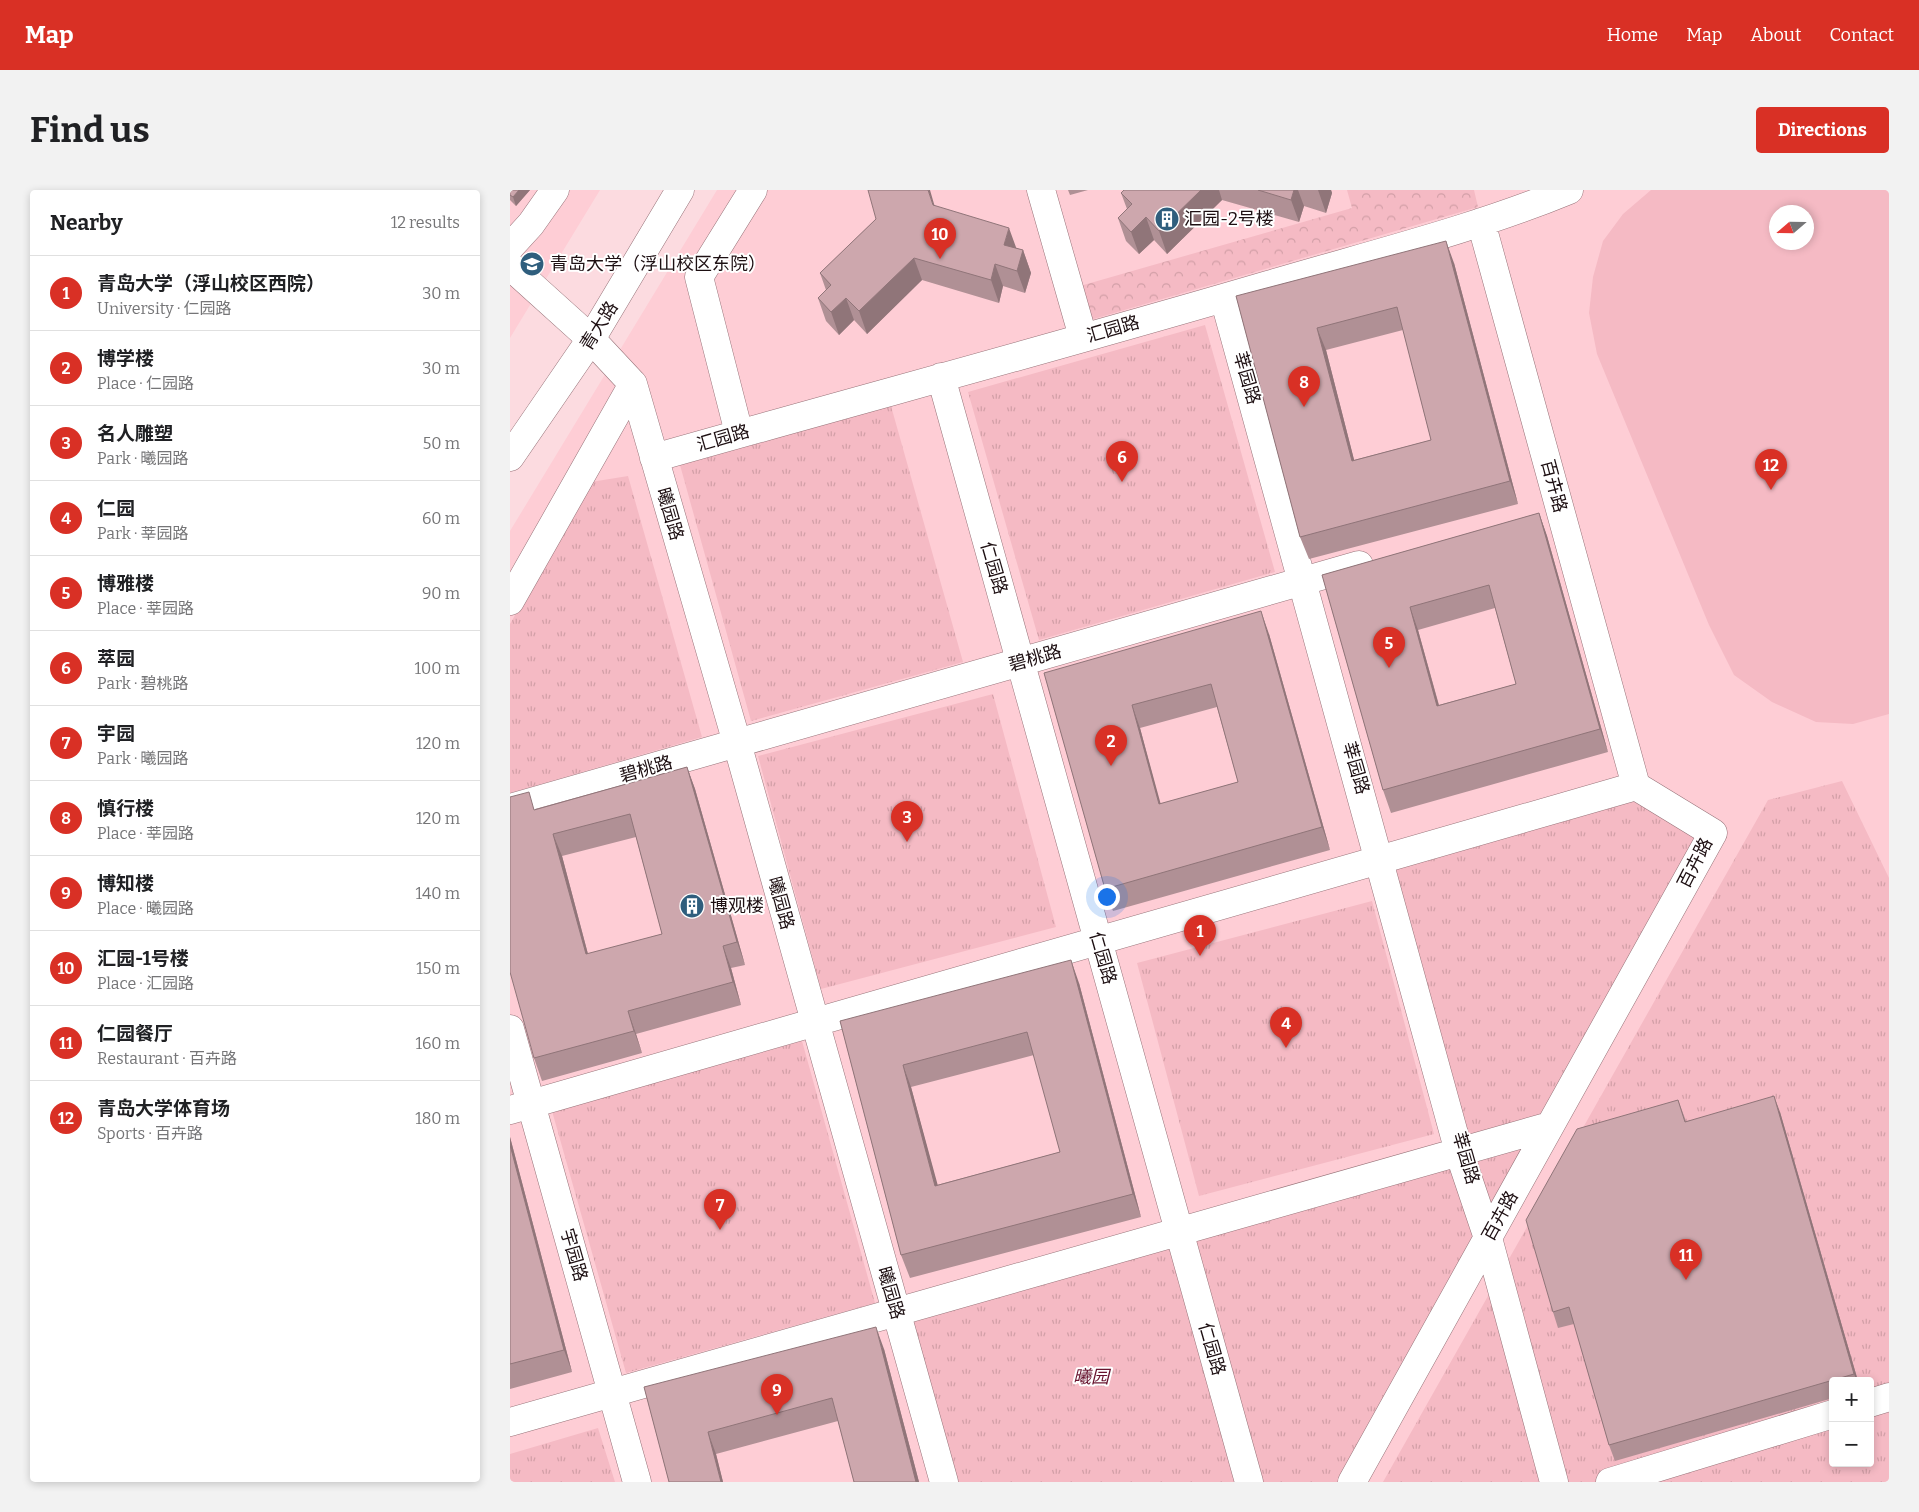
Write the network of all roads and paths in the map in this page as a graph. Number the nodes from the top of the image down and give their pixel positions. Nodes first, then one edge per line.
1 (555, 190) edge
2 (680, 190) edge
3 (753, 190) edge
4 (1041, 190) edge
5 (1570, 190) edge
6 (1531, 197) edge
7 (1481, 222) junction
8 (510, 247) edge
9 (510, 266) edge
10 (1224, 298) junction
11 (1083, 337) junction
12 (592, 339) junction
13 (941, 377) junction
14 (633, 384) junction
15 (739, 434) junction
16 (510, 457) edge
17 (654, 458) junction
18 (1560, 508) junction
19 (1532, 516) edge
20 (1380, 559) edge
21 (1304, 581) junction
22 (510, 601) edge
23 (1020, 662) junction
24 (737, 743) junction
25 (1636, 786) junction
26 (510, 808) edge
27 (1380, 859) junction
28 (1098, 941) junction
29 (814, 1023) junction
30 (510, 1029) edge
31 (521, 1107) edge
32 (1550, 1126) junction
33 (1462, 1151) junction
34 (1179, 1232) junction
35 (1488, 1238) junction
36 (896, 1312) junction
37 (612, 1393) junction
38 (1889, 1397) edge
39 (1874, 1402) edge
40 (1829, 1415) edge
41 (510, 1422) edge
42 (637, 1482) edge
43 (944, 1482) edge
44 (1248, 1482) edge
45 (1352, 1482) edge
46 (1554, 1482) edge
47 (1610, 1482) edge

1 - 8 street
2 - 12 street, 青大路
3 - 15 street
4 - 11 street
5 - 6 street, 汇园路
6 - 7 street, 汇园路
7 - 10 street, 汇园路
7 - 18 street, 百卉路
9 - 12 street, 曦园路
10 - 11 street, 汇园路
10 - 21 street, 莘园路
11 - 13 street, 汇园路
12 - 14 street, 曦园路
12 - 16 street, 青大路
13 - 15 street, 汇园路
13 - 23 street, 仁园路
14 - 17 street, 曦园路
14 - 22 street
15 - 17 street, 汇园路
17 - 24 street, 曦园路
18 - 19 street
18 - 25 street, 百卉路
20 - 21 street, 碧桃路
21 - 23 street, 碧桃路
21 - 27 street, 莘园路
23 - 24 street, 碧桃路
23 - 28 street, 仁园路
24 - 26 street, 碧桃路
24 - 29 street, 曦园路
25 - 27 street
25 - 32 street, 百卉路
27 - 28 street
27 - 33 street, 莘园路
28 - 29 street
28 - 34 street, 仁园路
29 - 31 street
29 - 36 street, 曦园路
30 - 31 street, 宇园路
31 - 37 street, 宇园路
32 - 33 street
32 - 35 street, 百卉路
33 - 34 street
33 - 35 street, 莘园路
34 - 36 street
34 - 44 street, 仁园路
35 - 45 street, 百卉路
35 - 46 street, 莘园路
36 - 37 street
36 - 43 street, 曦园路
37 - 41 street
37 - 42 street, 宇园路
38 - 39 street
40 - 47 street

